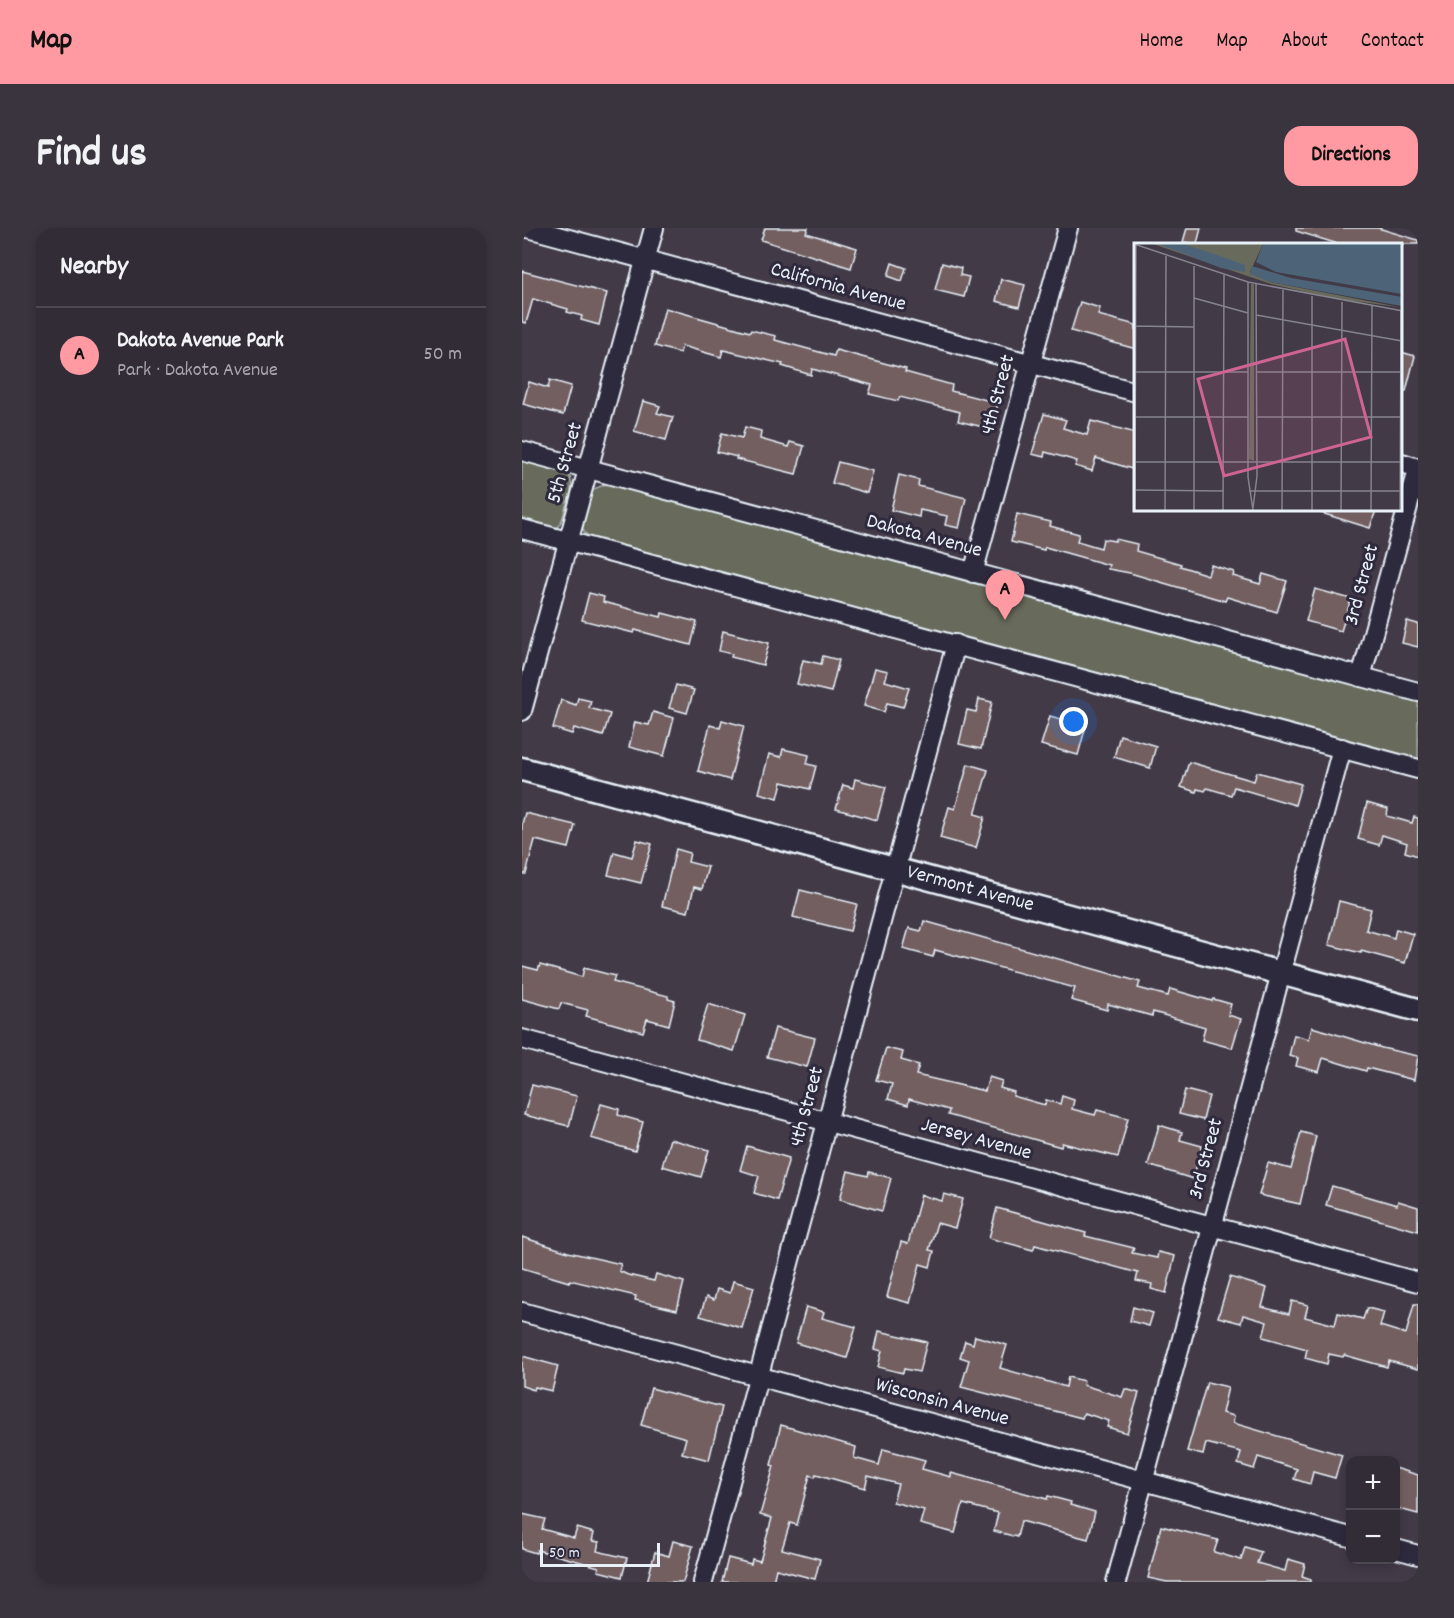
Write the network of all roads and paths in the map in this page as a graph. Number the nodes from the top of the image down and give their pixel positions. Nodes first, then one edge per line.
1 (528, 228) edge
2 (654, 228) edge
3 (1068, 228) edge
4 (645, 260) junction
5 (1030, 364) junction
6 (1134, 391) edge
7 (522, 451) edge
8 (1403, 465) edge
9 (1418, 469) edge
10 (588, 470) junction
11 (522, 529) edge
12 (567, 540) junction
13 (973, 573) junction
14 (956, 644) junction
15 (1361, 677) junction
16 (1418, 692) edge
17 (522, 711) edge
18 (1342, 748) junction
19 (522, 769) edge
20 (1418, 769) edge
21 (895, 870) junction
22 (1281, 972) junction
23 (1418, 1010) edge
24 (522, 1039) edge
25 (827, 1123) junction
26 (1212, 1226) junction
27 (1418, 1282) edge
28 (522, 1312) edge
29 (759, 1377) junction
30 (1143, 1481) junction
31 (1346, 1536) edge
32 (1400, 1550) edge
33 (1418, 1555) edge
34 (703, 1582) edge
35 (1116, 1582) edge

1 - 4 street, California Avenue
2 - 4 street, 5th Street
3 - 5 street, 4th Street
4 - 5 street, California Avenue
4 - 10 street, 5th Street
5 - 6 street, California Avenue
5 - 13 street, 4th Street
7 - 10 street, Dakota Avenue
8 - 9 street
9 - 15 street, 3rd Street
10 - 12 street, 5th Street
10 - 13 street, Dakota Avenue
11 - 12 street
12 - 14 street
12 - 17 street, 5th Street
13 - 15 street, Dakota Avenue
14 - 18 street
14 - 21 street, 4th Street
15 - 16 street, Dakota Avenue
18 - 20 street
18 - 22 street, 3rd Street
19 - 21 street, Vermont Avenue
21 - 22 street, Vermont Avenue
21 - 25 street, 4th Street
22 - 23 street, Vermont Avenue
22 - 26 street, 3rd Street
24 - 25 street, Jersey Avenue
25 - 26 street, Jersey Avenue
25 - 29 street, 4th Street
26 - 27 street, Jersey Avenue
26 - 30 street, 3rd Street
28 - 29 street, Wisconsin Avenue
29 - 30 street, Wisconsin Avenue
29 - 34 street, 4th Street
30 - 31 street, Wisconsin Avenue
30 - 35 street, 3rd Street
32 - 33 street

